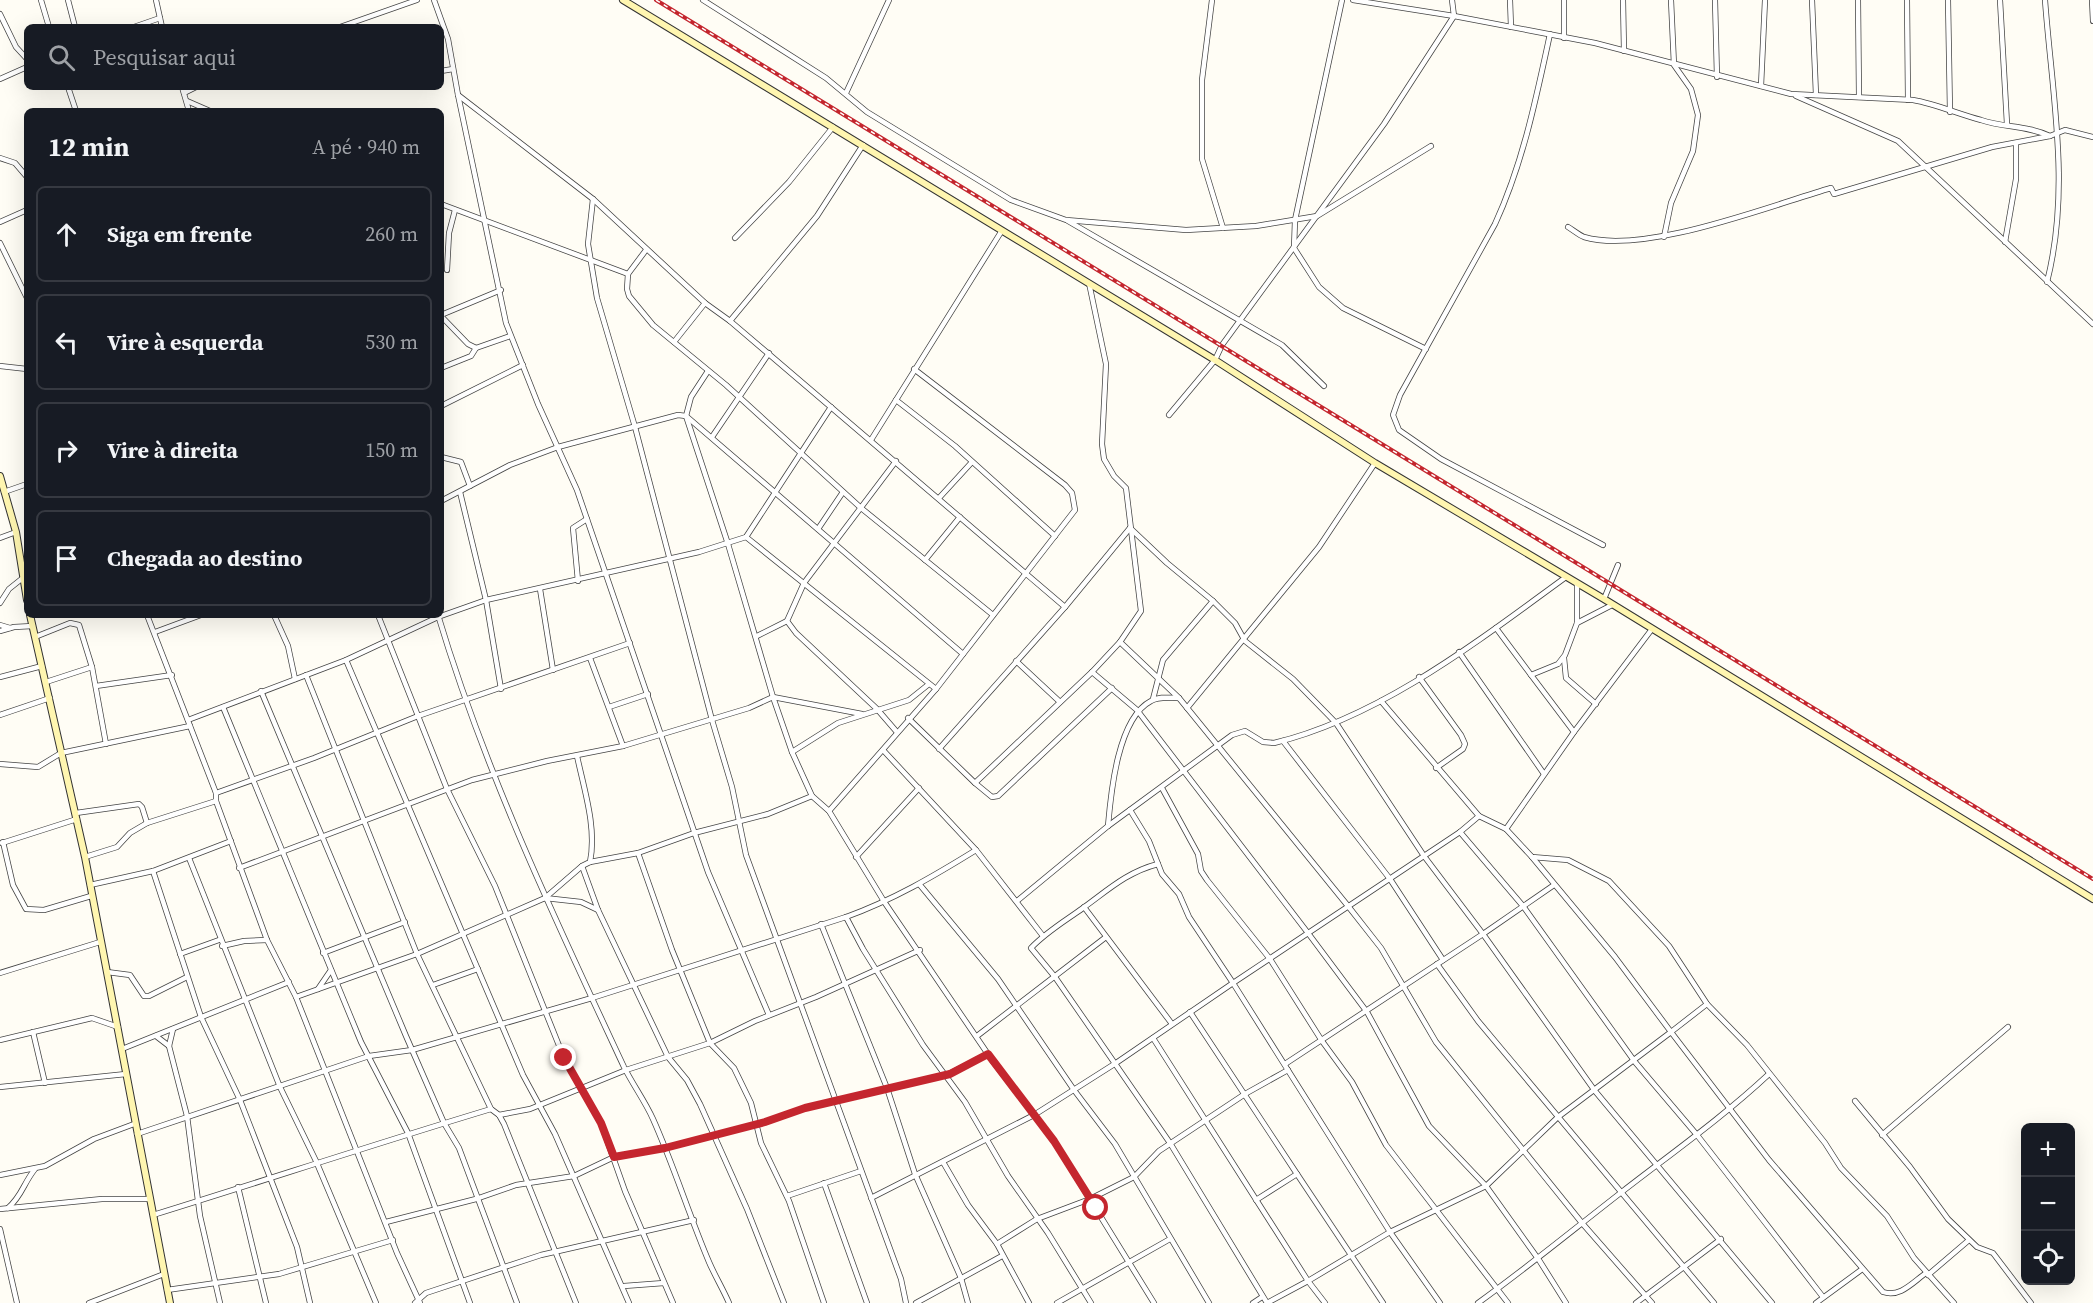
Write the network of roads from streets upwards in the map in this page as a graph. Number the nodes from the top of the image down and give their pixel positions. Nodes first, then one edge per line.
1 (41, 0) edge
2 (68, 0) edge
3 (156, 0) edge
4 (417, 0) edge
5 (434, 0) edge
6 (623, 0) edge
7 (703, 0) edge
8 (889, 0) edge
9 (1212, 0) edge
10 (1342, 0) edge
11 (1353, 0) edge
12 (1396, 0) edge
13 (1452, 0) edge
14 (1510, 0) edge
15 (1564, 0) edge
16 (1623, 0) edge
17 (1671, 0) edge
18 (1715, 0) edge
19 (1765, 0) edge
20 (1812, 0) edge
21 (1858, 0) edge
22 (1907, 0) edge
23 (1948, 0) edge
24 (2000, 0) edge
25 (2044, 0) edge
26 (2092, 0) edge
27 (1398, 7) junction
28 (0, 14) edge
29 (1454, 16) junction
30 (160, 18) junction
31 (2093, 21) edge
32 (48, 24) edge
33 (74, 24) edge
34 (143, 24) edge
35 (161, 24) edge
36 (349, 24) edge
37 (443, 24) edge
38 (1511, 27) junction
39 (444, 28) edge
40 (1550, 34) junction
41 (1564, 38) junction
42 (1624, 51) junction
43 (24, 56) edge
44 (1674, 65) junction
45 (24, 68) edge
46 (453, 69) junction
47 (444, 70) edge
48 (1717, 77) junction
49 (0, 79) edge
50 (1761, 86) junction
51 (69, 90) edge
52 (183, 90) edge
53 (846, 93) junction
54 (1791, 94) junction
55 (458, 95) junction
56 (1816, 95) junction
57 (1859, 97) junction
58 (1908, 100) junction
59 (187, 101) junction
60 (75, 108) edge
61 (188, 108) edge
62 (203, 108) edge
63 (1950, 112) junction
64 (2007, 124) junction
65 (833, 127) junction
66 (2059, 132) junction
67 (2050, 136) junction
68 (2093, 136) edge
69 (2016, 143) junction
70 (863, 145) junction
71 (1431, 146) dead end
72 (0, 158) edge
73 (1927, 166) junction
74 (24, 174) edge
75 (593, 199) junction
76 (444, 205) edge
77 (455, 210) junction
78 (24, 211) edge
79 (1317, 216) junction
80 (1295, 219) junction
81 (1066, 220) junction
82 (0, 222) edge
83 (486, 222) junction
84 (1568, 227) dead end
85 (1223, 228) junction
86 (1001, 232) junction
87 (1664, 237) junction
88 (735, 238) dead end
89 (2005, 242) junction
90 (0, 243) edge
91 (1294, 248) junction
92 (646, 250) junction
93 (590, 259) junction
94 (447, 270) dead end
95 (628, 274) junction
96 (24, 282) edge
97 (2047, 282) junction
98 (1089, 283) junction
99 (501, 290) junction
100 (705, 303) junction
101 (444, 314) edge
102 (444, 318) edge
103 (730, 321) junction
104 (1239, 322) junction
105 (2093, 324) edge
106 (510, 336) junction
107 (674, 342) junction
108 (476, 348) junction
109 (1426, 349) junction
110 (769, 353) junction
111 (1215, 360) junction
112 (523, 365) junction
113 (0, 366) edge
114 (444, 367) edge
115 (24, 369) edge
116 (914, 369) junction
117 (708, 371) junction
118 (1324, 386) dead end
119 (739, 397) junction
120 (896, 400) junction
121 (444, 404) edge
122 (831, 407) junction
123 (1169, 415) dead end
124 (686, 416) junction
125 (634, 427) junction
126 (712, 437) junction
127 (871, 441) junction
128 (558, 447) junction
129 (799, 453) junction
130 (444, 458) edge
131 (896, 461) junction
132 (972, 462) junction
133 (1375, 463) junction
134 (0, 476) edge
135 (24, 485) edge
136 (470, 486) junction
137 (4, 492) junction
138 (460, 492) junction
139 (774, 492) junction
140 (843, 492) junction
141 (939, 498) junction
142 (444, 500) edge
143 (861, 507) junction
144 (960, 517) junction
145 (587, 519) junction
146 (1130, 528) junction
147 (818, 529) junction
148 (16, 532) junction
149 (746, 537) junction
150 (1055, 537) junction
151 (0, 538) edge
152 (728, 544) junction
153 (834, 544) junction
154 (1603, 545) dead end
155 (670, 558) junction
156 (24, 559) edge
157 (925, 560) junction
158 (1618, 565) dead end
159 (606, 573) junction
160 (1027, 574) junction
161 (24, 577) edge
162 (1566, 577) junction
163 (578, 581) junction
164 (804, 583) junction
165 (1578, 583) junction
166 (540, 588) junction
167 (1604, 599) junction
168 (486, 600) junction
169 (1213, 601) junction
170 (0, 603) edge
171 (1612, 605) junction
172 (1065, 607) junction
173 (444, 614) edge
174 (993, 615) junction
175 (31, 618) edge
176 (148, 618) edge
177 (193, 618) edge
178 (275, 618) edge
179 (379, 618) edge
180 (434, 618) edge
181 (439, 618) edge
182 (787, 621) junction
183 (1577, 623) junction
184 (0, 625) edge
185 (33, 626) junction
186 (10, 628) junction
187 (1496, 628) junction
188 (1652, 628) junction
189 (0, 631) edge
190 (154, 633) junction
191 (757, 636) junction
192 (35, 637) junction
193 (388, 640) junction
194 (1245, 640) junction
195 (1120, 642) junction
196 (630, 643) junction
197 (1459, 652) junction
198 (963, 654) junction
199 (1564, 655) junction
200 (590, 658) junction
201 (346, 660) junction
202 (1016, 661) junction
203 (42, 666) junction
204 (92, 667) junction
205 (553, 670) junction
206 (1092, 672) junction
207 (172, 675) junction
208 (306, 675) junction
209 (1531, 675) junction
210 (1158, 676) junction
211 (0, 677) edge
212 (1419, 677) junction
213 (295, 679) junction
214 (46, 682) junction
215 (929, 684) junction
216 (96, 686) junction
217 (1112, 688) junction
218 (501, 689) junction
219 (936, 689) junction
220 (261, 691) junction
221 (648, 694) junction
222 (773, 697) junction
223 (50, 698) junction
224 (1179, 698) junction
225 (1153, 699) junction
226 (1381, 701) junction
227 (465, 702) junction
228 (1060, 702) junction
229 (1596, 704) junction
230 (223, 707) junction
231 (609, 707) junction
232 (1187, 708) junction
233 (877, 709) junction
234 (1137, 710) junction
235 (862, 714) junction
236 (0, 715) edge
237 (418, 716) junction
238 (908, 718) junction
239 (712, 720) junction
240 (189, 723) junction
241 (1336, 723) junction
242 (896, 731) junction
243 (377, 732) junction
244 (1575, 732) junction
245 (662, 735) junction
246 (1283, 741) junction
247 (106, 744) junction
248 (1217, 745) junction
249 (622, 746) junction
250 (336, 749) junction
251 (939, 749) junction
252 (883, 750) junction
253 (792, 752) junction
254 (61, 753) junction
255 (577, 756) junction
256 (0, 764) edge
257 (292, 766) junction
258 (1436, 768) junction
259 (1182, 771) junction
260 (492, 774) junction
261 (1544, 774) junction
262 (251, 779) junction
263 (975, 783) junction
264 (918, 788) junction
265 (1162, 788) junction
266 (447, 789) junction
267 (216, 793) junction
268 (812, 796) junction
269 (216, 801) junction
270 (407, 804) junction
271 (1130, 810) junction
272 (829, 811) junction
273 (76, 816) junction
274 (1479, 816) junction
275 (363, 820) junction
276 (741, 822) junction
277 (147, 823) junction
278 (1108, 826) junction
279 (1506, 829) junction
280 (1460, 832) junction
281 (694, 833) junction
282 (323, 836) junction
283 (231, 841) junction
284 (1, 843) edge
285 (976, 850) junction
286 (283, 853) junction
287 (638, 853) junction
288 (1424, 856) junction
289 (1532, 856) junction
290 (86, 857) junction
291 (856, 857) junction
292 (189, 858) junction
293 (590, 862) junction
294 (1158, 864) junction
295 (582, 866) junction
296 (239, 867) junction
297 (153, 871) junction
298 (1390, 879) junction
299 (90, 885) junction
300 (920, 885) junction
301 (1554, 885) junction
302 (91, 896) junction
303 (545, 898) junction
304 (2093, 899) edge
305 (1017, 901) junction
306 (885, 903) junction
307 (1348, 906) junction
308 (1523, 906) junction
309 (1084, 907) junction
310 (598, 910) junction
311 (507, 917) junction
312 (846, 917) junction
313 (405, 922) junction
314 (821, 924) junction
315 (1308, 933) junction
316 (1483, 934) junction
317 (463, 935) junction
318 (364, 936) junction
319 (1043, 936) junction
320 (1106, 937) junction
321 (777, 939) junction
322 (219, 940) junction
323 (267, 940) junction
324 (100, 942) junction
325 (222, 946) junction
326 (740, 950) junction
327 (920, 950) junction
328 (323, 953) junction
329 (180, 954) junction
330 (417, 954) junction
331 (1270, 959) junction
332 (1443, 960) junction
333 (1437, 964) junction
334 (377, 968) junction
335 (331, 969) junction
336 (478, 969) junction
337 (878, 970) junction
338 (680, 971) junction
339 (107, 972) junction
340 (0, 973) edge
341 (1055, 976) junction
342 (187, 977) junction
343 (289, 982) junction
344 (338, 982) junction
345 (1233, 983) junction
346 (844, 985) junction
347 (433, 986) junction
348 (635, 986) junction
349 (1403, 988) junction
350 (318, 989) junction
351 (296, 996) junction
352 (246, 999) junction
353 (592, 999) junction
354 (801, 1001) junction
355 (1018, 1005) junction
356 (1707, 1005) junction
357 (546, 1010) junction
358 (1190, 1012) junction
359 (1367, 1012) junction
360 (769, 1015) junction
361 (201, 1017) junction
362 (501, 1024) junction
363 (1172, 1024) junction
364 (117, 1027) junction
365 (2008, 1028) dead end
366 (173, 1029) junction
367 (33, 1032) junction
368 (1671, 1032) junction
369 (156, 1036) junction
370 (458, 1036) junction
371 (976, 1036) junction
372 (1153, 1038) junction
373 (0, 1041) edge
374 (1322, 1041) junction
375 (710, 1043) junction
376 (168, 1046) junction
377 (122, 1049) junction
378 (412, 1050) junction
379 (988, 1054) junction
380 (369, 1056) junction
381 (668, 1057) junction
382 (1635, 1062) junction
383 (1116, 1064) junction
384 (1285, 1064) junction
385 (626, 1070) junction
386 (1288, 1070) junction
387 (324, 1072) junction
388 (126, 1074) junction
389 (1769, 1074) junction
390 (944, 1075) junction
391 (45, 1083) junction
392 (0, 1087) edge
393 (280, 1087) junction
394 (580, 1088) junction
395 (887, 1088) junction
396 (1074, 1090) junction
397 (1595, 1091) junction
398 (1245, 1094) junction
399 (240, 1100) junction
400 (1855, 1101) dead end
401 (836, 1102) junction
402 (537, 1104) junction
403 (491, 1109) junction
404 (1732, 1109) junction
405 (499, 1115) junction
406 (1034, 1115) junction
407 (187, 1116) junction
408 (1558, 1117) junction
409 (1205, 1121) junction
410 (444, 1123) junction
411 (134, 1124) junction
412 (758, 1124) junction
413 (408, 1133) junction
414 (137, 1134) junction
415 (713, 1134) junction
416 (1696, 1135) junction
417 (1882, 1135) junction
418 (986, 1139) junction
419 (1170, 1143) junction
420 (665, 1148) junction
421 (1522, 1149) junction
422 (357, 1150) junction
423 (614, 1157) junction
424 (316, 1161) junction
425 (944, 1162) junction
426 (1657, 1165) junction
427 (35, 1169) junction
428 (861, 1171) junction
429 (915, 1174) junction
430 (1298, 1174) junction
431 (0, 1175) edge
432 (270, 1176) junction
433 (573, 1176) junction
434 (1134, 1177) junction
435 (528, 1182) junction
436 (824, 1183) junction
437 (1485, 1186) junction
438 (238, 1187) junction
439 (1623, 1191) junction
440 (787, 1196) junction
441 (871, 1198) junction
442 (150, 1199) junction
443 (476, 1199) junction
444 (1090, 1199) junction
445 (1256, 1200) junction
446 (200, 1202) junction
447 (8, 1208) junction
448 (434, 1208) junction
449 (0, 1209) edge
450 (1436, 1209) junction
451 (153, 1215) junction
452 (1037, 1219) junction
453 (694, 1220) junction
454 (386, 1222) junction
455 (1582, 1223) junction
456 (0, 1229) edge
457 (1390, 1232) junction
458 (644, 1233) junction
459 (393, 1239) junction
460 (1170, 1239) junction
461 (1721, 1239) junction
462 (1969, 1240) junction
463 (601, 1242) junction
464 (997, 1244) junction
465 (555, 1252) junction
466 (353, 1253) junction
467 (1351, 1254) junction
468 (1002, 1256) junction
469 (1539, 1260) junction
470 (1129, 1261) junction
471 (302, 1267) junction
472 (502, 1267) junction
473 (1685, 1267) junction
474 (1861, 1270) junction
475 (165, 1274) junction
476 (1927, 1274) junction
477 (261, 1277) junction
478 (961, 1278) junction
479 (462, 1280) junction
480 (1308, 1281) junction
481 (664, 1282) junction
482 (216, 1285) junction
483 (624, 1286) junction
484 (1082, 1288) junction
485 (1498, 1289) junction
486 (167, 1290) junction
487 (1893, 1294) junction
488 (1646, 1296) junction
489 (1823, 1297) junction
490 (1262, 1298) junction
491 (418, 1302) edge
492 (17, 1303) edge
493 (88, 1303) edge
494 (170, 1303) edge
495 (220, 1303) edge
496 (266, 1303) edge
497 (310, 1303) edge
498 (376, 1303) edge
499 (470, 1303) edge
500 (517, 1303) edge
501 (576, 1303) edge
502 (629, 1303) edge
503 (673, 1303) edge
504 (729, 1303) edge
505 (784, 1303) edge
506 (824, 1303) edge
507 (867, 1303) edge
508 (906, 1303) edge
509 (916, 1303) edge
510 (968, 1303) edge
511 (1029, 1303) edge
512 (1057, 1303) edge
513 (1091, 1303) edge
514 (1154, 1303) edge
515 (1209, 1303) edge
516 (1253, 1303) edge
517 (1267, 1303) edge
518 (1325, 1303) edge
519 (1383, 1303) edge
520 (1440, 1303) edge
521 (1478, 1303) edge
522 (1508, 1303) edge
523 (1566, 1303) edge
524 (1636, 1303) edge
525 (1652, 1303) edge
526 (1714, 1303) edge
527 (1772, 1303) edge
528 (1816, 1303) edge
529 (1894, 1303) edge
530 (1953, 1303) edge
531 (2031, 1303) edge

1 - 32 street
2 - 33 street
3 - 30 street
4 - 36 street
5 - 37 street
6 - 65 street
7 - 53 street
8 - 53 street
9 - 85 street
10 - 80 street
11 - 27 street
12 - 27 street
13 - 29 street
14 - 38 street
15 - 41 street
16 - 42 street
17 - 44 street
18 - 48 street
19 - 50 street
20 - 56 street
21 - 57 street
22 - 58 street
23 - 63 street
24 - 64 street
25 - 66 street
26 - 31 street
27 - 29 street
28 - 43 street
29 - 38 street
29 - 79 street
30 - 34 street
30 - 35 street
38 - 40 street
39 - 46 street
40 - 41 street
40 - 109 street
41 - 42 street
42 - 44 street
44 - 48 street
44 - 87 street
45 - 49 street
46 - 47 street
46 - 55 street
48 - 50 street
50 - 54 street
51 - 60 street
52 - 59 street
53 - 81 street
54 - 56 street
54 - 73 street
55 - 75 street
55 - 83 street
56 - 57 street
57 - 58 street
58 - 63 street
59 - 61 street
59 - 62 street
63 - 64 street
64 - 67 street
65 - 70 street
65 - 88 street
66 - 67 street
66 - 68 street
66 - 97 street
67 - 69 street
69 - 73 street
69 - 89 street
70 - 86 street
70 - 103 street
71 - 79 street
72 - 74 street
73 - 87 street
73 - 89 street
75 - 92 street
75 - 93 street
76 - 77 street
77 - 83 street
77 - 94 street
78 - 82 street
79 - 80 street
79 - 91 street
80 - 85 street
80 - 91 street
81 - 85 street
81 - 104 street
83 - 93 street
83 - 99 street
84 - 87 street
86 - 98 street
86 - 116 street
89 - 97 street
90 - 96 street
91 - 104 street
91 - 109 street
92 - 95 street
92 - 100 street
93 - 95 street
93 - 125 street
95 - 107 street
97 - 105 street
98 - 111 street
98 - 146 street
99 - 101 street
99 - 106 street
100 - 103 street
100 - 107 street
102 - 108 street
103 - 110 street
104 - 111 street
104 - 118 street
106 - 108 street
106 - 112 street
107 - 117 street
108 - 114 street
109 - 154 street
110 - 119 street
110 - 122 street
111 - 123 street
111 - 133 street
112 - 121 street
112 - 128 street
113 - 115 street
116 - 120 street
116 - 150 street
117 - 119 street
117 - 124 street
119 - 126 street
119 - 129 street
120 - 127 street
120 - 132 street
122 - 127 street
122 - 129 street
124 - 125 street
124 - 126 street
124 - 152 street
125 - 128 street
125 - 155 street
126 - 139 street
127 - 131 street
128 - 136 street
128 - 145 street
129 - 139 street
129 - 140 street
130 - 136 street
131 - 141 street
131 - 143 street
132 - 141 street
132 - 150 street
133 - 162 street
133 - 194 street
134 - 137 street
135 - 137 street
136 - 138 street
137 - 148 street
138 - 142 street
138 - 168 street
139 - 147 street
139 - 149 street
140 - 143 street
140 - 147 street
141 - 144 street
143 - 153 street
143 - 157 street
144 - 157 street
144 - 160 street
145 - 159 street
145 - 163 street
146 - 169 street
146 - 172 street
146 - 195 street
147 - 153 street
148 - 151 street
148 - 156 street
149 - 152 street
149 - 164 street
150 - 160 street
152 - 155 street
152 - 191 street
153 - 164 street
153 - 198 street
155 - 159 street
155 - 239 street
157 - 174 street
158 - 167 street
159 - 163 street
159 - 196 street
160 - 172 street
160 - 174 street
161 - 170 street
162 - 165 street
162 - 187 street
163 - 166 street
164 - 182 street
164 - 215 street
165 - 167 street
165 - 183 street
166 - 168 street
166 - 205 street
167 - 171 street
168 - 173 street
168 - 218 street
169 - 194 street
169 - 210 street
171 - 183 street
171 - 188 street
172 - 202 street
174 - 198 street
175 - 185 street
176 - 190 street
177 - 190 street
178 - 213 street
179 - 193 street
180 - 193 street
181 - 227 street
182 - 191 street
182 - 233 street
183 - 199 street
184 - 186 street
185 - 186 street
185 - 192 street
186 - 189 street
187 - 197 street
187 - 209 street
188 - 229 street
188 - 304 street
190 - 207 street
191 - 222 street
192 - 203 street
192 - 204 street
193 - 201 street
193 - 237 street
194 - 232 street
194 - 241 street
195 - 206 street
195 - 210 street
196 - 200 street
196 - 221 street
197 - 212 street
197 - 261 street
198 - 219 street
199 - 209 street
199 - 229 street
200 - 205 street
200 - 231 street
201 - 208 street
201 - 243 street
202 - 228 street
202 - 251 street
203 - 211 street
203 - 214 street
204 - 214 street
204 - 216 street
205 - 218 street
206 - 217 street
206 - 228 street
207 - 216 street
207 - 240 street
208 - 213 street
208 - 250 street
209 - 244 street
210 - 224 street
210 - 225 street
212 - 226 street
212 - 258 street
213 - 220 street
214 - 223 street
215 - 219 street
215 - 233 street
216 - 247 street
217 - 234 street
217 - 263 street
218 - 227 street
219 - 238 street
220 - 230 street
220 - 257 street
221 - 231 street
221 - 245 street
222 - 235 street
222 - 239 street
222 - 253 street
223 - 236 street
223 - 254 street
224 - 225 street
224 - 232 street
225 - 234 street
226 - 241 street
226 - 258 street
227 - 237 street
227 - 260 street
228 - 263 street
229 - 244 street
230 - 240 street
230 - 262 street
231 - 249 street
232 - 248 street
233 - 235 street
233 - 242 street
234 - 259 street
234 - 278 street
235 - 253 street
237 - 243 street
237 - 266 street
238 - 242 street
238 - 251 street
239 - 245 street
239 - 276 street
240 - 247 street
240 - 267 street
241 - 246 street
241 - 288 street
242 - 252 street
243 - 250 street
243 - 270 street
244 - 261 street
245 - 249 street
245 - 281 street
246 - 248 street
246 - 298 street
247 - 254 street
248 - 259 street
248 - 307 street
249 - 255 street
250 - 257 street
250 - 275 street
251 - 263 street
252 - 264 street
252 - 272 street
253 - 268 street
254 - 256 street
254 - 273 street
255 - 260 street
255 - 293 street
257 - 262 street
257 - 282 street
258 - 274 street
259 - 265 street
259 - 315 street
260 - 266 street
260 - 303 street
261 - 279 street
262 - 267 street
262 - 286 street
264 - 285 street
264 - 291 street
265 - 271 street
265 - 331 street
266 - 270 street
266 - 311 street
267 - 269 street
268 - 272 street
268 - 276 street
269 - 277 street
269 - 283 street
270 - 275 street
270 - 317 street
271 - 278 street
271 - 294 street
272 - 291 street
273 - 277 street
273 - 284 street
273 - 290 street
274 - 279 street
274 - 280 street
275 - 282 street
275 - 313 street
276 - 281 street
276 - 321 street
277 - 290 street
278 - 305 street
279 - 289 street
280 - 288 street
280 - 308 street
281 - 287 street
281 - 326 street
282 - 286 street
282 - 318 street
283 - 292 street
283 - 296 street
284 - 302 street
285 - 300 street
285 - 305 street
286 - 296 street
286 - 328 street
287 - 293 street
287 - 338 street
288 - 298 street
288 - 316 street
289 - 301 street
289 - 356 street
290 - 299 street
291 - 306 street
292 - 297 street
292 - 322 street
293 - 295 street
294 - 309 street
294 - 345 street
295 - 303 street
295 - 310 street
296 - 323 street
297 - 299 street
297 - 329 street
298 - 307 street
298 - 332 street
299 - 302 street
300 - 306 street
300 - 355 street
301 - 308 street
301 - 368 street
302 - 324 street
303 - 310 street
303 - 311 street
303 - 353 street
305 - 319 street
306 - 312 street
306 - 327 street
307 - 315 street
307 - 349 street
308 - 316 street
308 - 382 street
309 - 319 street
309 - 320 street
310 - 348 street
311 - 317 street
311 - 357 street
312 - 314 street
312 - 337 street
313 - 318 street
313 - 330 street
314 - 321 street
314 - 346 street
315 - 331 street
315 - 359 street
316 - 332 street
316 - 397 street
317 - 330 street
317 - 336 street
318 - 328 street
318 - 334 street
319 - 341 street
320 - 341 street
320 - 363 street
321 - 326 street
321 - 354 street
322 - 325 street
322 - 329 street
323 - 325 street
323 - 343 street
324 - 339 street
324 - 340 street
325 - 352 street
326 - 338 street
326 - 360 street
327 - 337 street
327 - 371 street
328 - 335 street
329 - 342 street
330 - 334 street
330 - 347 street
331 - 345 street
331 - 374 street
332 - 333 street
333 - 349 street
333 - 408 street
334 - 344 street
334 - 378 street
335 - 344 street
335 - 350 street
336 - 347 street
336 - 362 street
337 - 346 street
337 - 390 street
338 - 348 street
338 - 375 street
339 - 342 street
339 - 364 street
341 - 355 street
341 - 383 street
342 - 361 street
343 - 351 street
343 - 352 street
344 - 350 street
344 - 380 street
345 - 358 street
345 - 384 street
346 - 354 street
346 - 395 street
347 - 370 street
348 - 353 street
348 - 381 street
349 - 359 street
349 - 421 street
350 - 351 street
351 - 387 street
352 - 361 street
352 - 393 street
353 - 357 street
353 - 385 street
354 - 360 street
354 - 401 street
355 - 371 street
355 - 396 street
356 - 368 street
356 - 389 street
357 - 362 street
357 - 394 street
358 - 363 street
358 - 398 street
359 - 374 street
359 - 437 street
360 - 375 street
361 - 366 street
361 - 399 street
362 - 370 street
362 - 402 street
363 - 372 street
364 - 367 street
364 - 377 street
365 - 417 street
366 - 369 street
366 - 376 street
367 - 373 street
367 - 391 street
368 - 382 street
368 - 404 street
369 - 376 street
369 - 377 street
370 - 378 street
370 - 403 street
371 - 379 street
372 - 383 street
372 - 409 street
374 - 384 street
374 - 450 street
375 - 381 street
375 - 412 street
376 - 407 street
377 - 388 street
378 - 380 street
378 - 410 street
379 - 390 street
379 - 406 street
380 - 387 street
380 - 413 street
381 - 385 street
381 - 415 street
382 - 397 street
382 - 416 street
383 - 396 street
383 - 419 street
384 - 386 street
385 - 394 street
385 - 420 street
386 - 398 street
386 - 457 street
387 - 393 street
387 - 422 street
388 - 391 street
388 - 411 street
389 - 404 street
389 - 476 street
390 - 395 street
390 - 418 street
391 - 392 street
393 - 399 street
393 - 424 street
394 - 402 street
394 - 423 street
395 - 401 street
395 - 429 street
396 - 406 street
396 - 434 street
397 - 408 street
397 - 426 street
398 - 409 street
398 - 430 street
399 - 407 street
399 - 432 street
400 - 417 street
401 - 412 street
401 - 428 street
402 - 405 street
402 - 433 street
403 - 405 street
403 - 410 street
404 - 416 street
404 - 474 street
405 - 435 street
406 - 418 street
406 - 444 street
407 - 414 street
407 - 446 street
408 - 421 street
408 - 439 street
409 - 419 street
409 - 445 street
410 - 413 street
410 - 443 street
411 - 414 street
411 - 427 street
412 - 415 street
412 - 440 street
413 - 422 street
413 - 448 street
414 - 442 street
415 - 420 street
415 - 505 street
416 - 426 street
416 - 489 street
417 - 462 street
418 - 425 street
418 - 452 street
419 - 434 street
419 - 490 street
420 - 423 street
420 - 453 street
421 - 437 street
421 - 455 street
422 - 424 street
422 - 454 street
423 - 433 street
423 - 458 street
424 - 432 street
424 - 466 street
425 - 429 street
425 - 464 street
426 - 439 street
426 - 461 street
427 - 431 street
427 - 447 street
428 - 436 street
428 - 441 street
429 - 441 street
429 - 478 street
430 - 445 street
430 - 467 street
432 - 438 street
432 - 471 street
433 - 435 street
433 - 463 street
434 - 444 street
434 - 460 street
435 - 443 street
435 - 465 street
436 - 440 street
436 - 507 street
437 - 450 street
437 - 469 street
438 - 446 street
438 - 477 street
439 - 455 street
439 - 473 street
440 - 506 street
441 - 508 street
442 - 447 street
442 - 451 street
443 - 448 street
443 - 472 street
444 - 452 street
444 - 470 street
445 - 480 street
446 - 451 street
446 - 482 street
447 - 449 street
448 - 454 street
448 - 479 street
450 - 457 street
450 - 485 street
451 - 475 street
452 - 464 street
452 - 484 street
453 - 458 street
453 - 504 street
454 - 459 street
455 - 469 street
455 - 488 street
456 - 492 street
457 - 467 street
457 - 520 street
458 - 463 street
458 - 481 street
459 - 466 street
459 - 491 street
460 - 470 street
460 - 515 street
461 - 473 street
461 - 527 street
462 - 476 street
462 - 531 street
463 - 465 street
463 - 483 street
464 - 468 street
465 - 472 street
465 - 501 street
466 - 471 street
466 - 498 street
467 - 480 street
467 - 519 street
468 - 478 street
468 - 511 street
469 - 485 street
469 - 523 street
470 - 484 street
470 - 514 street
471 - 477 street
471 - 497 street
472 - 479 street
472 - 500 street
473 - 488 street
473 - 526 street
474 - 487 street
474 - 489 street
475 - 486 street
475 - 493 street
476 - 487 street
476 - 530 street
477 - 482 street
477 - 496 street
478 - 509 street
478 - 510 street
479 - 491 street
479 - 499 street
480 - 517 street
480 - 518 street
481 - 483 street
481 - 503 street
482 - 486 street
482 - 495 street
483 - 502 street
484 - 512 street
484 - 513 street
485 - 521 street
485 - 522 street
486 - 494 street
487 - 529 street
488 - 524 street
488 - 525 street
489 - 528 street
490 - 516 street
490 - 517 street

